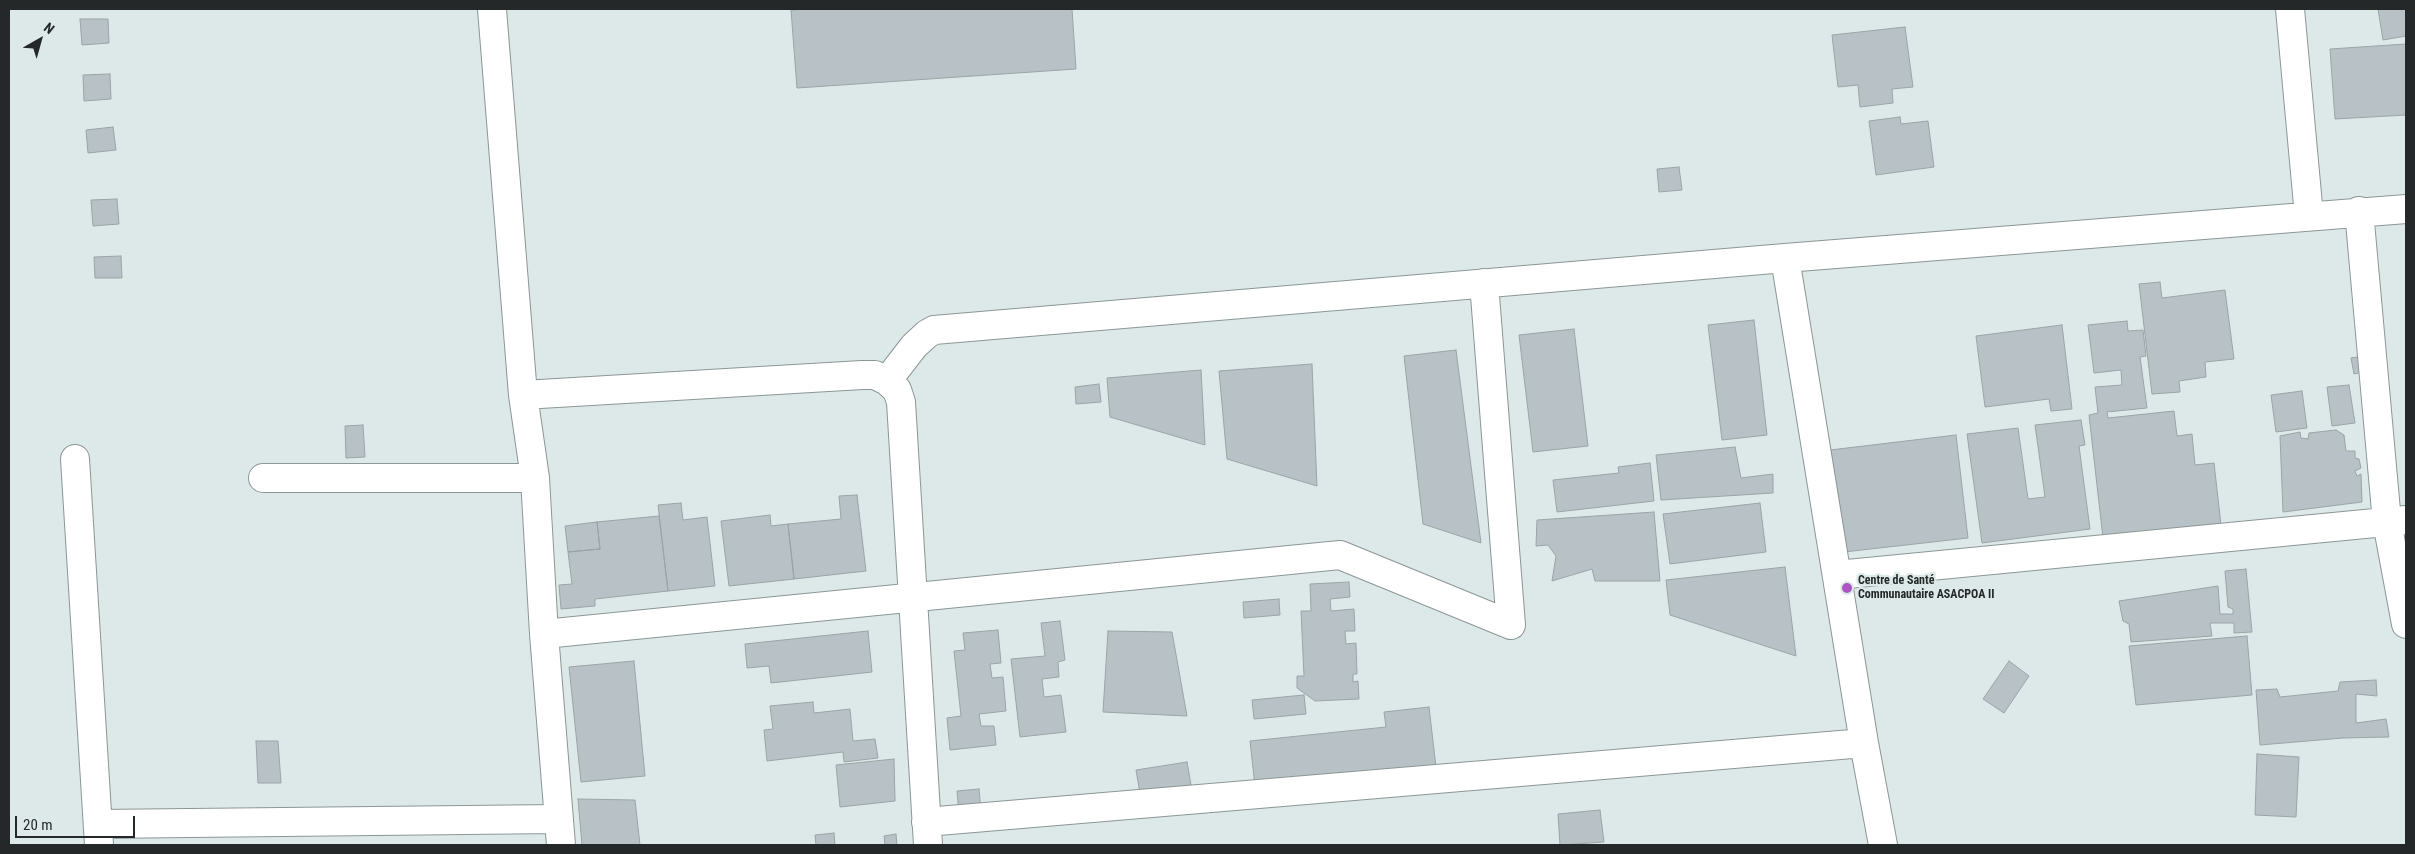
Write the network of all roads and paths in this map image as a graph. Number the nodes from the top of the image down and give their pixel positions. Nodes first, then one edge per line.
1 (492, 9) edge
2 (2290, 9) edge
3 (2406, 209) edge
4 (2359, 212) junction
5 (2309, 216) junction
6 (1785, 258) junction
7 (1484, 283) junction
8 (887, 381) junction
9 (523, 395) junction
10 (75, 459) dead end
11 (263, 478) dead end
12 (535, 478) junction
13 (2397, 521) edge
14 (1837, 575) junction
15 (912, 598) junction
16 (2406, 624) edge
17 (544, 634) junction
18 (1864, 743) junction
19 (558, 818) junction
20 (99, 834) edge
21 (927, 834) edge
22 (561, 845) edge
23 (1883, 845) edge

1 - 9 street
2 - 5 street
3 - 4 street
4 - 5 street
4 - 13 street
5 - 6 street
6 - 7 street
6 - 14 street
7 - 8 street
7 - 15 street
8 - 9 street
8 - 15 street
9 - 12 street
10 - 20 street
11 - 12 street
12 - 17 street
13 - 14 street
13 - 16 street
14 - 18 street
15 - 17 street
15 - 21 street
17 - 19 street
18 - 21 street
18 - 23 street
19 - 20 street
19 - 22 street

